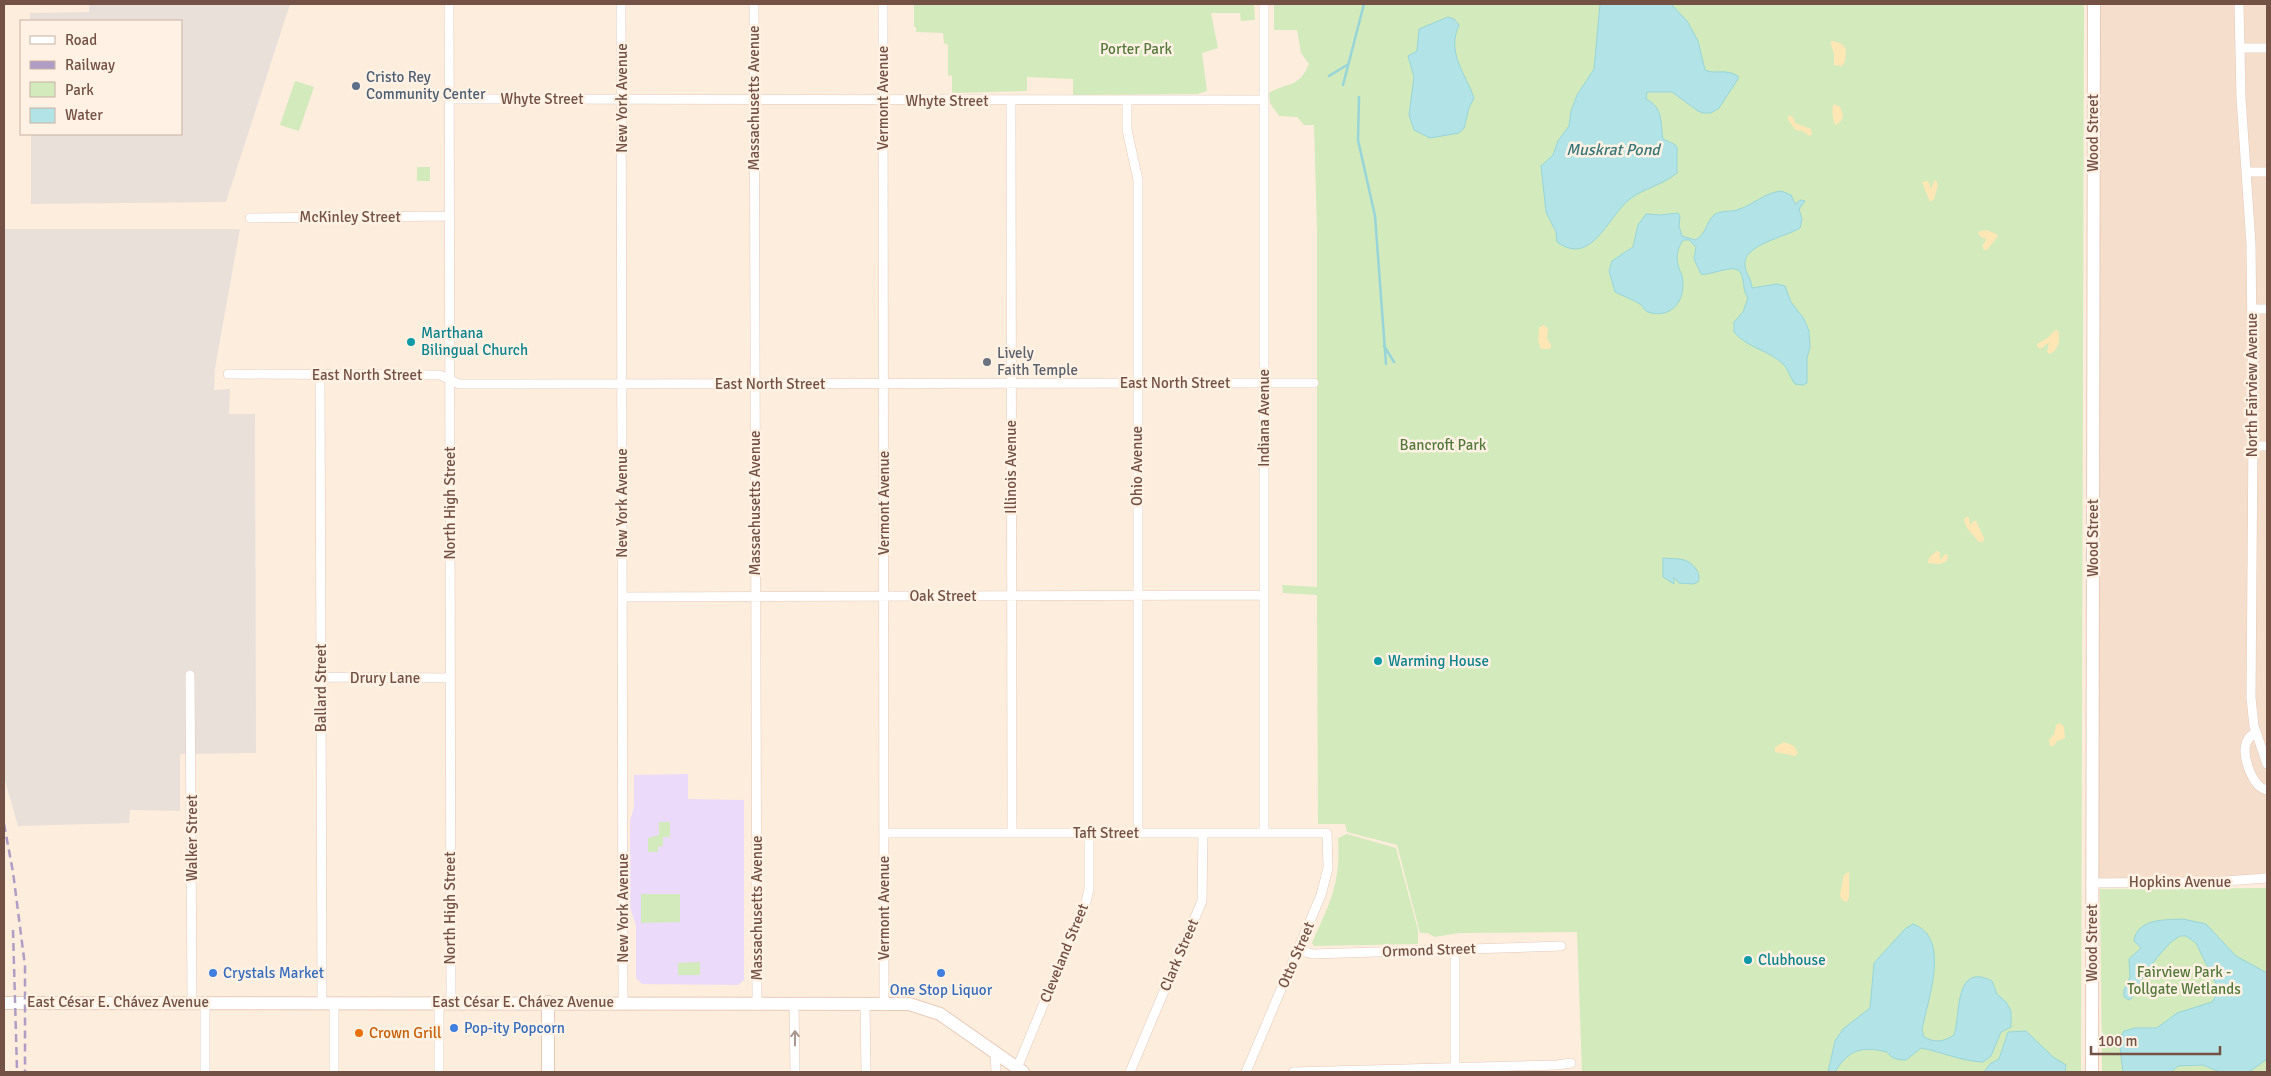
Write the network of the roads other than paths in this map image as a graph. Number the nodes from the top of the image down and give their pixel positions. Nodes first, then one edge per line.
1 (449, 4) edge
2 (622, 4) edge
3 (754, 4) edge
4 (883, 4) edge
5 (1264, 4) edge
6 (2094, 4) edge
7 (2239, 4) edge
8 (2240, 48) junction
9 (2267, 48) edge
10 (450, 99) junction
11 (622, 100) junction
12 (754, 100) junction
13 (1127, 100) junction
14 (1264, 100) junction
15 (883, 101) junction
16 (1011, 101) junction
17 (2246, 172) junction
18 (2267, 172) edge
19 (449, 216) junction
20 (250, 218) dead end
21 (2252, 309) junction
22 (2267, 309) edge
23 (228, 374) dead end
24 (320, 375) junction
25 (450, 379) junction
26 (1314, 382) dead end
27 (1011, 383) junction
28 (1137, 383) junction
29 (1264, 383) junction
30 (622, 384) junction
31 (755, 384) junction
32 (884, 384) junction
33 (2252, 446) junction
34 (2267, 446) edge
35 (1264, 595) junction
36 (756, 596) junction
37 (884, 596) junction
38 (1012, 596) junction
39 (1137, 596) junction
40 (622, 597) junction
41 (190, 676) dead end
42 (321, 678) junction
43 (450, 678) junction
44 (2256, 732) junction
45 (2267, 764) edge
46 (2267, 790) edge
47 (1264, 832) junction
48 (884, 833) junction
49 (1012, 833) junction
50 (1089, 833) junction
51 (1138, 833) junction
52 (1204, 833) junction
53 (1327, 833) joint
54 (2267, 878) edge
55 (2092, 883) junction
56 (1561, 946) dead end
57 (1455, 949) junction
58 (1298, 950) junction
59 (199, 1001) junction
60 (4, 1002) edge
61 (328, 1002) junction
62 (445, 1002) junction
63 (548, 1002) junction
64 (623, 1002) junction
65 (757, 1003) junction
66 (865, 1003) junction
67 (884, 1003) junction
68 (794, 1004) junction
69 (996, 1052) junction
70 (1571, 1063) dead end
71 (1020, 1070) edge
72 (1455, 1070) edge
73 (205, 1072) edge
74 (334, 1072) edge
75 (438, 1072) edge
76 (548, 1072) edge
77 (795, 1072) edge
78 (866, 1072) edge
79 (996, 1072) edge
80 (1130, 1072) edge
81 (1248, 1072) edge
82 (1294, 1072) edge
83 (2092, 1072) edge

1 - 10 street, North High Street
2 - 11 street, New York Avenue
3 - 12 street, Massachusetts Avenue
4 - 15 street, Vermont Avenue
5 - 14 street, Indiana Avenue
6 - 55 street, Wood Street
7 - 8 street, North Fairview Avenue
8 - 9 street
8 - 17 street, North Fairview Avenue
10 - 11 street, Whyte Street
10 - 19 street, North High Street
11 - 12 street, Whyte Street
11 - 30 street, New York Avenue
12 - 15 street, Whyte Street
12 - 31 street, Massachusetts Avenue
13 - 14 street, Whyte Street
13 - 16 street, Whyte Street
13 - 28 street, Ohio Avenue
14 - 29 street, Indiana Avenue
15 - 16 street, Whyte Street
15 - 32 street, Vermont Avenue
16 - 27 street, Illinois Avenue
17 - 18 street
17 - 21 street, North Fairview Avenue
19 - 20 street, McKinley Street
19 - 25 street, North High Street
21 - 22 street
21 - 33 street, North Fairview Avenue
23 - 24 street, East North Street
24 - 25 street, East North Street
24 - 42 street, Ballard Street
25 - 30 street, East North Street
25 - 43 street, North High Street
26 - 29 street, East North Street
27 - 28 street, East North Street
27 - 32 street, East North Street
27 - 38 street, Illinois Avenue
28 - 29 street, East North Street
28 - 39 street, Ohio Avenue
29 - 35 street, Indiana Avenue
30 - 31 street, East North Street
30 - 40 street, New York Avenue
31 - 32 street, East North Street
31 - 36 street, Massachusetts Avenue
32 - 37 street, Vermont Avenue
33 - 34 street
33 - 44 street, North Fairview Avenue
35 - 39 street, Oak Street
35 - 47 street, Indiana Avenue
36 - 37 street, Oak Street
36 - 40 street, Oak Street
36 - 65 street, Massachusetts Avenue
37 - 38 street, Oak Street
37 - 48 street, Vermont Avenue
38 - 39 street, Oak Street
38 - 49 street, Illinois Avenue
39 - 51 street, Ohio Avenue
40 - 64 street, New York Avenue
41 - 59 street, Walker Street
42 - 43 street, Drury Lane
42 - 61 street, Ballard Street
43 - 62 street, North High Street
44 - 45 street, North Fairview Avenue
44 - 46 street
47 - 52 street, Taft Street
47 - 53 street, Taft Street
48 - 49 street, Taft Street
48 - 67 street, Vermont Avenue
49 - 50 street, Taft Street
50 - 51 street, Taft Street
50 - 71 street, Cleveland Street
51 - 52 street, Taft Street
52 - 80 street, Clark Street
53 - 58 street, Otto Street
54 - 55 street, Hopkins Avenue
55 - 83 street, Wood Street
56 - 57 street, Ormond Street
57 - 58 street, Ormond Street
57 - 72 street
58 - 81 street, Otto Street
59 - 60 street, East César E. Chávez Avenue
59 - 61 street, East César E. Chávez Avenue
59 - 73 street, Walker Street
61 - 62 street, East César E. Chávez Avenue
61 - 74 street, Ballard Street
62 - 63 street, East César E. Chávez Avenue
62 - 75 street, North High Street
63 - 64 street, East César E. Chávez Avenue
63 - 76 street
64 - 65 street, East César E. Chávez Avenue
65 - 68 street, East César E. Chávez Avenue
66 - 67 street, East César E. Chávez Avenue
66 - 68 street, East César E. Chávez Avenue
66 - 78 street
67 - 69 street, East César E. Chávez Avenue
77 -> 68 street
69 - 71 street, East César E. Chávez Avenue
69 - 79 street
70 - 72 street
72 - 82 street

